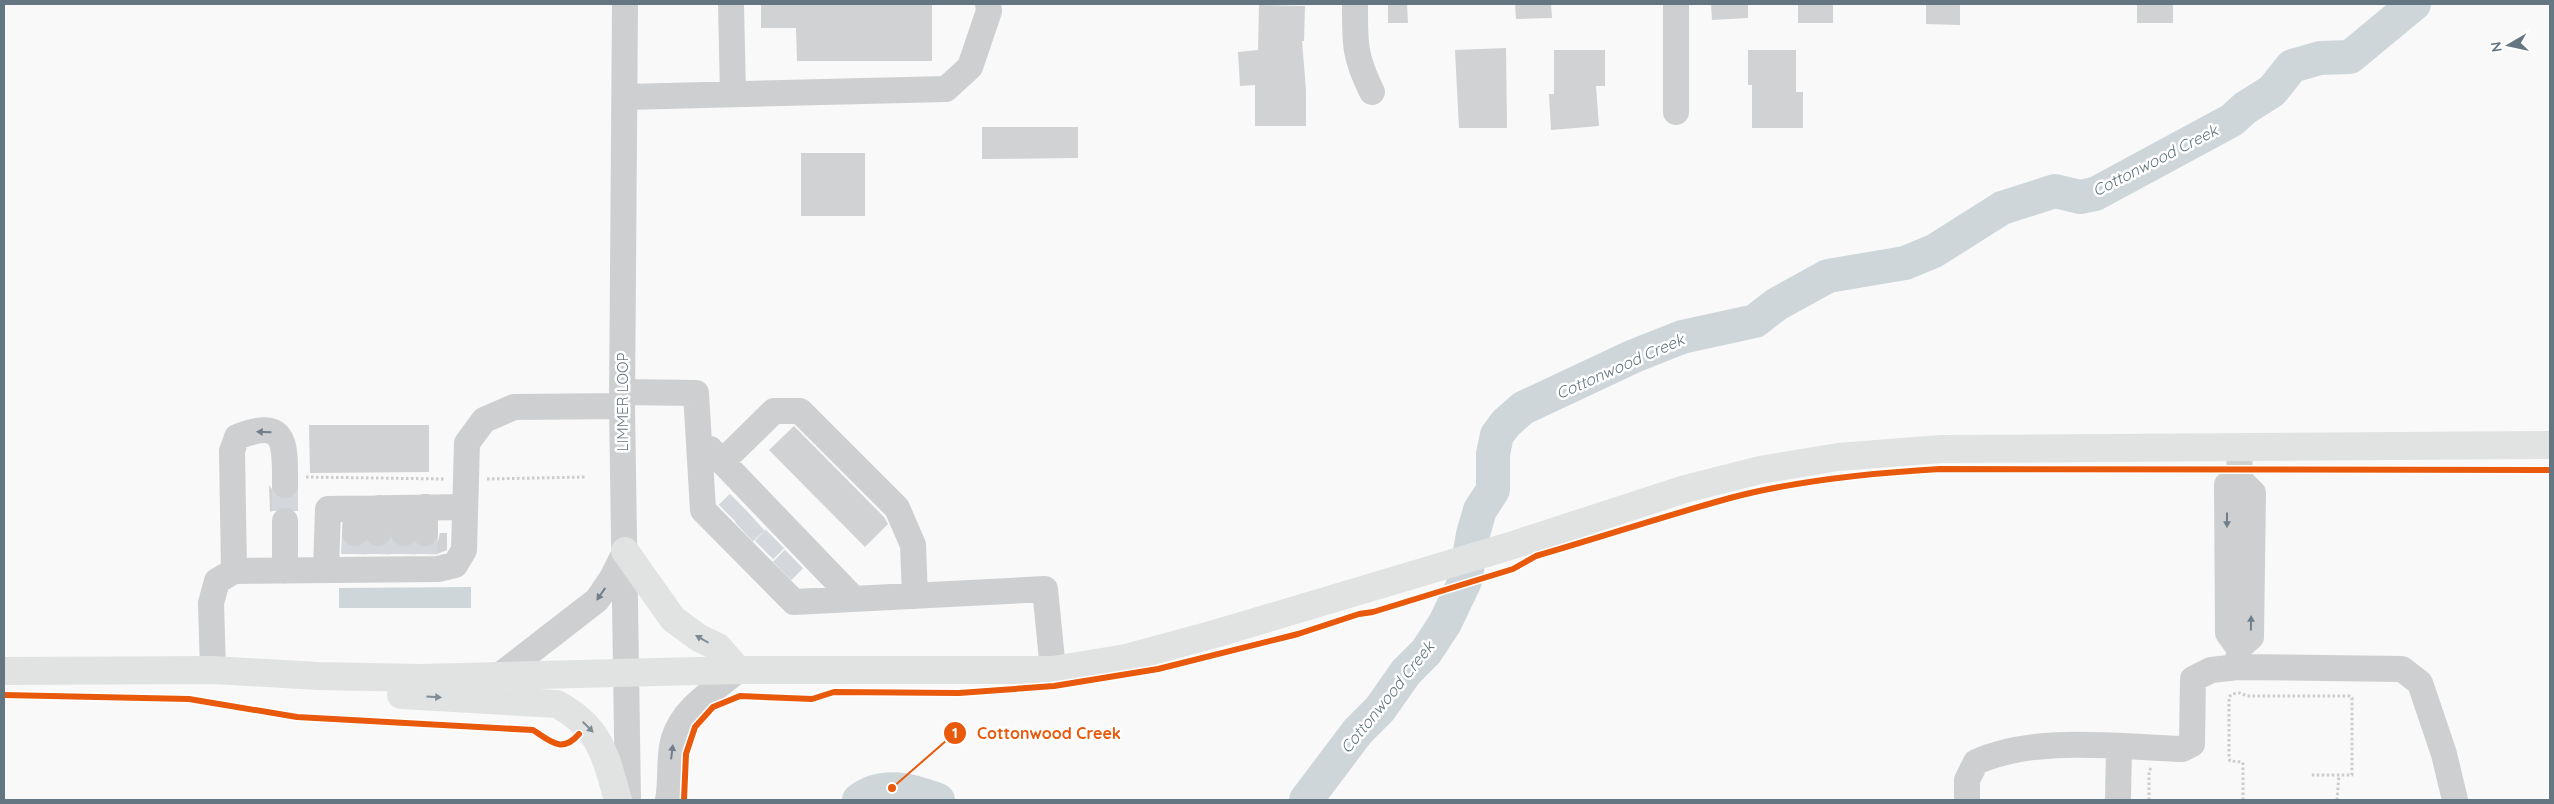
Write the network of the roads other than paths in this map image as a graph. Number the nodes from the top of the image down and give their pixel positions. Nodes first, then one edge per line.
1 (625, 4) edge
2 (731, 4) edge
3 (988, 4) edge
4 (1355, 4) edge
5 (1676, 4) edge
6 (1372, 92) dead end
7 (733, 94) junction
8 (626, 97) junction
9 (1676, 112) dead end
10 (623, 399) junction
11 (699, 438) junction
12 (2550, 445) edge
13 (2239, 446) junction
14 (722, 462) junction
15 (294, 481) tunnel mouth
16 (465, 507) junction
17 (742, 517) junction
18 (286, 521) tunnel mouth
19 (390, 541) junction
20 (769, 544) junction
21 (625, 551) junction
22 (788, 564) junction
23 (326, 570) junction
24 (234, 571) junction
25 (285, 571) junction
26 (915, 596) junction
27 (854, 599) junction
28 (2239, 658) junction
29 (213, 670) junction
30 (738, 670) junction
31 (1054, 670) junction
32 (4, 671) edge
33 (627, 672) junction
34 (318, 676) junction
35 (499, 676) junction
36 (2119, 747) junction
37 (618, 800) edge
38 (628, 800) edge
39 (668, 800) edge
40 (1967, 800) edge
41 (2118, 800) edge
42 (2455, 800) edge

1 - 8 street, LIMMER LOOP
2 - 7 street
3 - 7 street
4 - 6 street
5 - 9 street
7 - 8 street
8 - 10 street, LIMMER LOOP
10 - 11 street
10 - 16 street
10 - 21 street, LIMMER LOOP
11 - 14 street
11 - 17 street
12 - 13 main road
13 - 28 street
13 - 31 main road
14 - 17 street
14 - 26 street
15 -> 24 street
16 - 19 street
16 - 19 street
17 - 20 street
17 - 20 street
18 - 25 street
19 - 23 street
19 - 23 street
20 - 22 street
20 - 22 street
30 -> 21 main road
21 - 33 street, LIMMER LOOP
21 -> 35 street
22 - 27 street
22 - 27 street
23 - 25 street
24 - 25 street
24 - 29 street
26 - 27 street
26 - 31 street
28 - 36 street
28 - 42 street
29 - 32 main road
29 - 34 main road
30 - 31 main road
30 - 33 main road
39 -> 30 street
33 - 35 main road
33 - 38 street, LIMMER LOOP
34 - 35 main road
34 -> 37 main road
36 - 40 street
36 - 41 street

